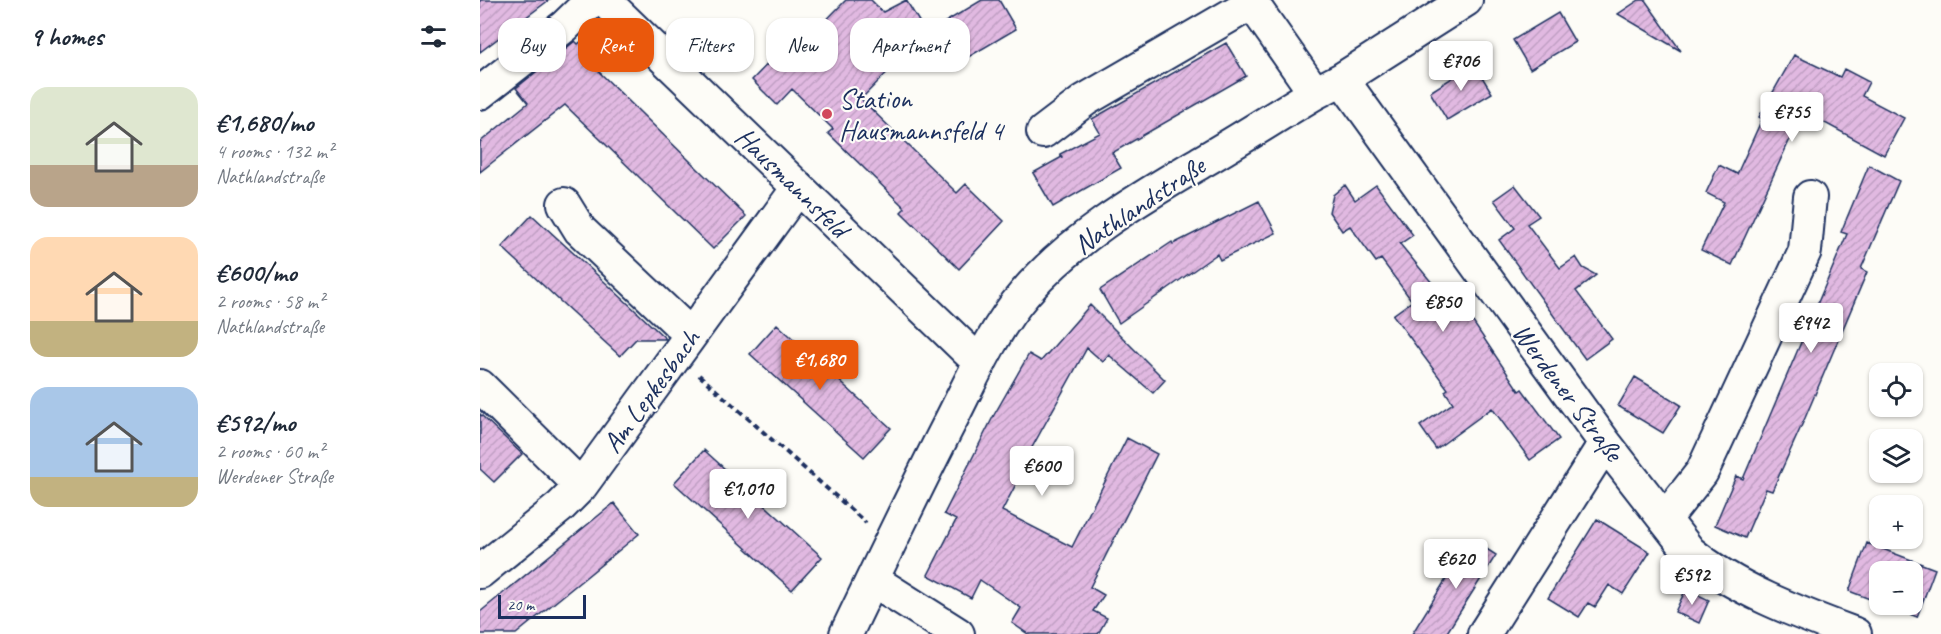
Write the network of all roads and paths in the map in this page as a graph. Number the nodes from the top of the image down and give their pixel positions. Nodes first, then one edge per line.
1 (592, 0) edge
2 (604, 0) edge
3 (1466, 0) edge
4 (1251, 1) edge
5 (1328, 86) junction
6 (480, 93) edge
7 (1043, 132) dead end
8 (798, 188) junction
9 (1810, 197) dead end
10 (564, 204) dead end
11 (684, 345) junction
12 (980, 363) junction
13 (480, 386) edge
14 (1605, 443) junction
15 (581, 486) junction
16 (1665, 519) junction
17 (888, 543) junction
18 (480, 572) edge
19 (873, 580) junction
20 (846, 634) edge
21 (958, 634) edge
22 (1484, 634) edge
23 (1855, 634) edge

1 - 6 street
2 - 8 street, Hausmannsfeld
3 - 5 street, Nathlandstraße
4 - 5 street, Werdener Straße
4 - 7 street
5 - 12 street, Nathlandstraße
5 - 14 street, Werdener Straße
8 - 11 street, Am Lepkesbach
8 - 12 street, Hausmannsfeld
9 - 16 street
10 - 11 street
11 - 15 street, Am Lepkesbach
11 - 17 path
12 - 17 street, Nathlandstraße
13 - 15 street
14 - 16 street, Werdener Straße
14 - 22 street
15 - 18 street, Am Lepkesbach
16 - 23 street, Werdener Straße
17 - 19 street, Nathlandstraße
19 - 20 street, Nathlandstraße
19 - 21 street

